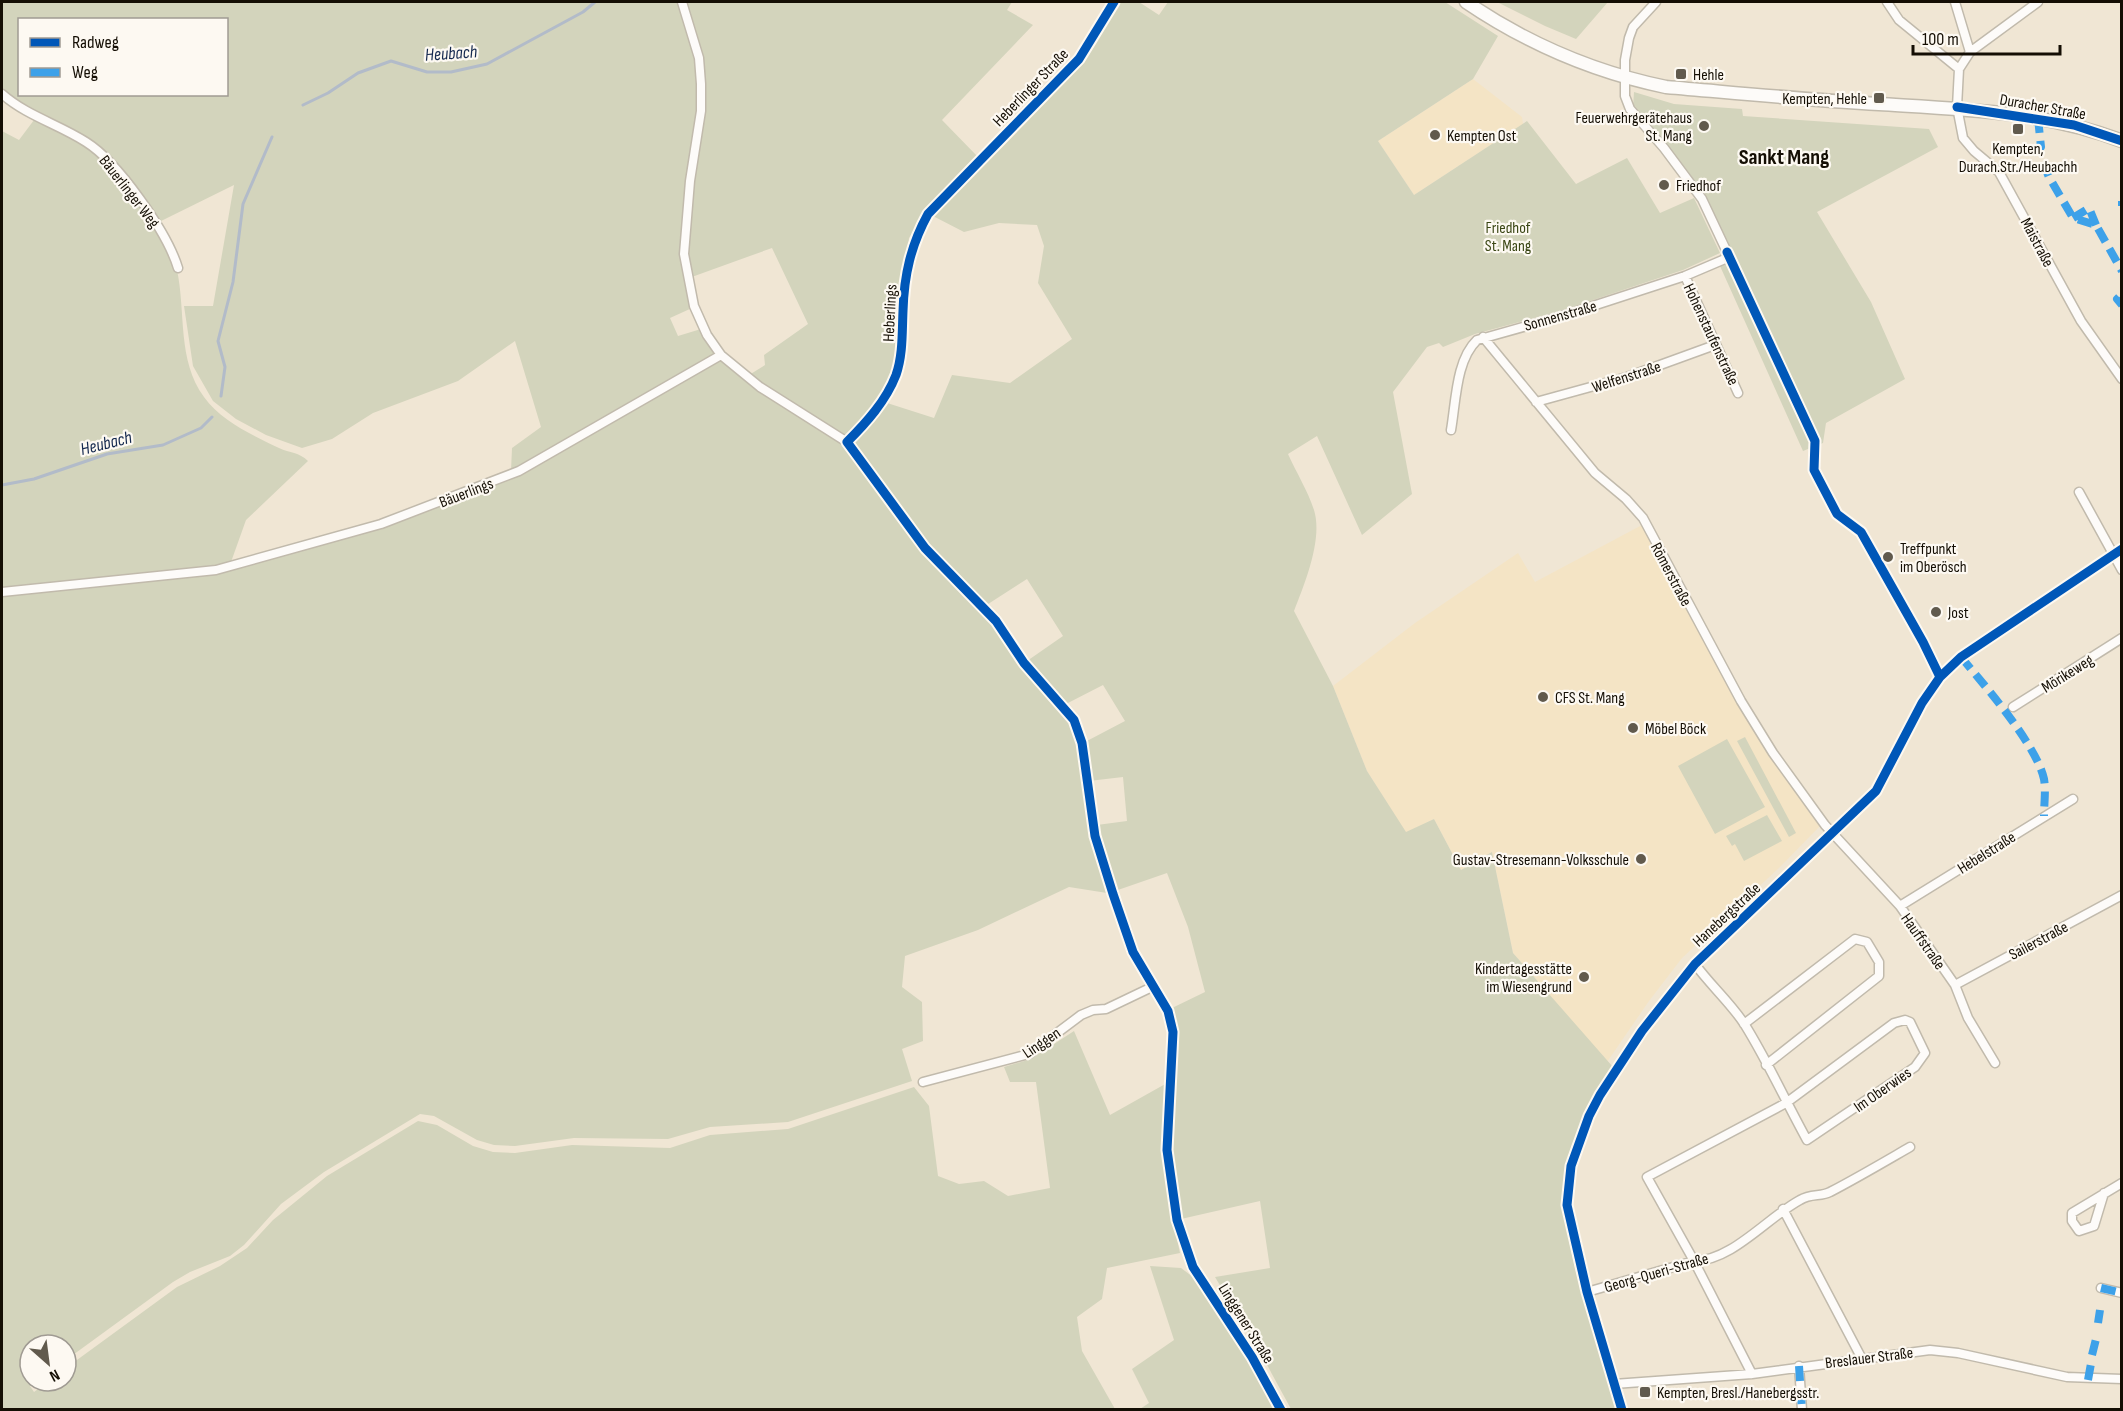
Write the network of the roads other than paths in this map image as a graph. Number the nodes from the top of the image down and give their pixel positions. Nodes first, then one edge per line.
1 (681, 2) edge
2 (1114, 2) edge
3 (1466, 2) edge
4 (1656, 2) edge
5 (1887, 2) edge
6 (1955, 2) edge
7 (2038, 2) edge
8 (1970, 52) junction
9 (1959, 69) junction
10 (1629, 80) junction
11 (2, 94) edge
12 (1957, 107) junction
13 (2121, 141) edge
14 (956, 183) joint
15 (178, 268) dead end
16 (1685, 276) junction
17 (1483, 337) junction
18 (1716, 345) junction
19 (721, 355) junction
20 (2121, 379) edge
21 (1738, 393) dead end
22 (1536, 402) junction
23 (1451, 430) dead end
24 (847, 442) junction
25 (2079, 492) dead end
26 (2118, 551) edge
27 (2121, 570) edge
28 (2, 592) edge
29 (2121, 638) edge
30 (2013, 707) dead end
31 (2073, 799) dead end
32 (1832, 833) junction
33 (2121, 895) edge
34 (1900, 906) junction
35 (1695, 964) junction
36 (1955, 985) junction
37 (1152, 987) junction
38 (1744, 1024) junction
39 (1995, 1063) dead end
40 (1766, 1065) junction
41 (923, 1082) dead end
42 (1786, 1103) junction
43 (1910, 1147) dead end
44 (2121, 1183) edge
45 (2104, 1193) junction
46 (1783, 1209) junction
47 (2064, 1209) dead end
48 (2072, 1221) junction
49 (1694, 1261) junction
50 (2101, 1288) dead end
51 (1587, 1292) junction
52 (2121, 1293) edge
53 (1862, 1357) junction
54 (1799, 1366) junction
55 (1752, 1374) junction
56 (2121, 1379) edge
57 (1614, 1384) junction
58 (1281, 1410) edge
59 (1622, 1410) edge
60 (1802, 1410) edge

1 - 19 street
2 - 14 street, Heberlinger Straße
3 - 10 main road, Duracher Straße
4 - 10 street
5 - 9 street
6 - 8 street
7 - 8 street
8 - 9 street
9 - 12 street, Maistraße
10 - 12 main road, Duracher Straße
10 - 16 street, Sonnenstraße
11 - 15 street, Bäuerlinger Weg
12 - 13 main road, Duracher Straße
12 - 20 street, Maistraße
14 - 24 street, Heberlings
16 - 17 street, Sonnenstraße
16 - 18 street, Hohenstaufenstraße
17 - 22 street, Römerstraße
17 - 23 street
18 - 21 street, Hohenstaufenstraße
18 - 22 street, Welfenstraße
19 - 24 street
19 - 28 street, Bäuerlings
22 - 32 street, Römerstraße
24 - 37 street, Linggener Straße
25 - 26 street
26 - 27 street
26 - 32 street, Hanebergstraße
29 - 30 street, Mörikeweg
31 - 34 street, Hebelstraße
32 - 34 street, Hauffstraße
32 - 35 street, Hanebergstraße
33 - 36 street, Sailerstraße
34 - 36 street, Hauffstraße
35 - 38 street, Im Oberwies
35 - 51 street, Hanebergstraße
36 - 39 street, Hauffstraße
37 - 41 street, Linggen
37 - 58 street, Linggener Straße
38 - 40 street, Im Oberwies
38 - 40 street
40 - 42 street, Im Oberwies
42 - 42 street, Im Oberwies
42 - 49 street, Im Oberwies
43 - 46 street, Georg-Queri-Straße
44 - 45 street
45 - 48 street
45 - 48 street
46 - 49 street, Georg-Queri-Straße
46 - 53 street
47 - 48 street
49 - 51 street, Georg-Queri-Straße
49 - 55 street
50 - 52 street
51 - 57 street, Hanebergstraße
53 - 54 street, Breslauer Straße
53 - 56 street, Breslauer Straße
54 - 55 street, Breslauer Straße
54 - 60 street
55 - 57 street, Breslauer Straße
57 - 59 street, Hanebergstraße

